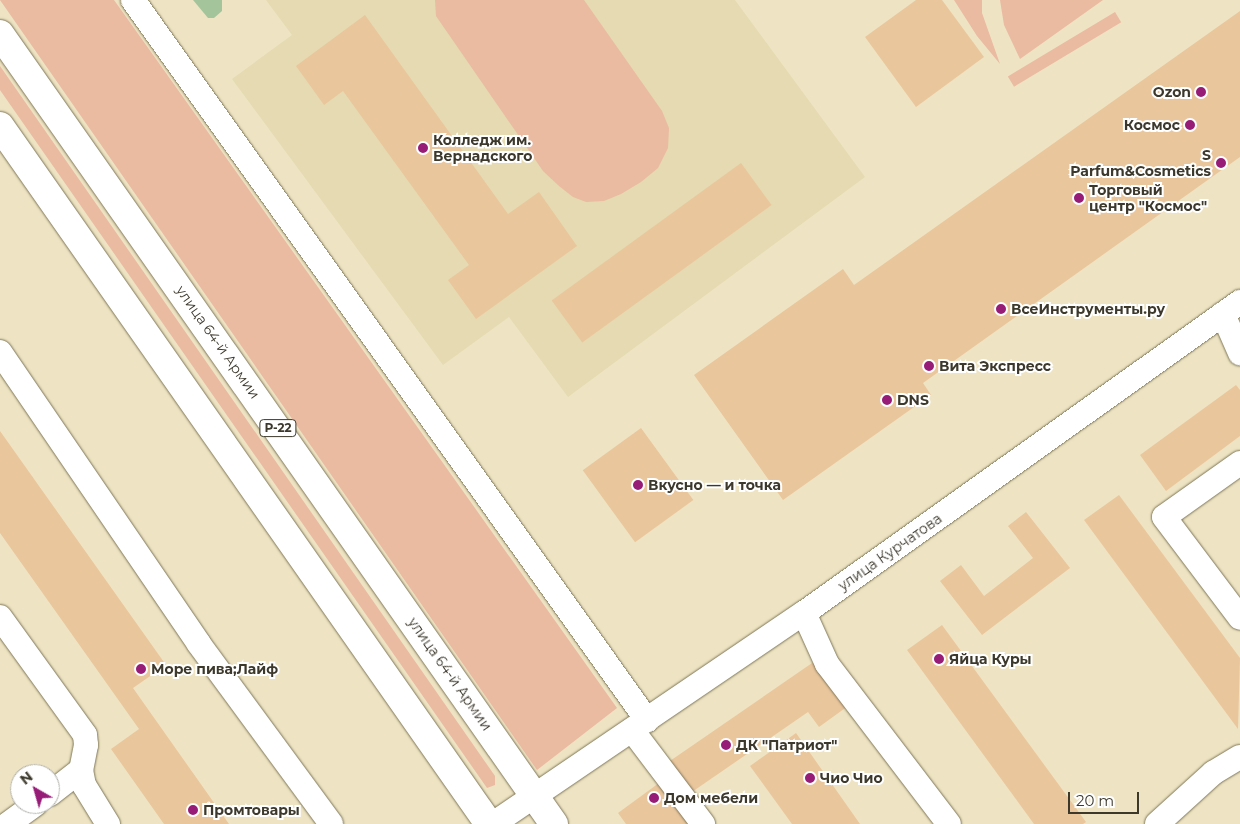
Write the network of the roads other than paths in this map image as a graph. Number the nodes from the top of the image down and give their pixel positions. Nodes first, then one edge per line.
1 (133, 0) edge
2 (0, 34) edge
3 (0, 126) edge
4 (1232, 308) edge
5 (0, 352) edge
6 (1240, 353) edge
7 (1240, 463) edge
8 (804, 613) junction
9 (0, 617) edge
10 (1240, 618) edge
11 (640, 725) junction
12 (1240, 757) edge
13 (81, 770) junction
14 (60, 786) edge
15 (534, 795) junction
16 (22, 814) edge
17 (946, 823) edge
18 (8, 824) edge
19 (108, 824) edge
20 (331, 824) edge
21 (489, 824) edge
22 (493, 824) edge
23 (554, 824) edge
24 (703, 824) edge
25 (1157, 824) edge

1 - 11 street
2 - 15 highway, улица 64-й Армии / Р-22
3 - 21 highway
4 - 6 street
4 - 8 street, улица Курчатова
5 - 20 street
7 - 10 street
8 - 11 street, улица Курчатова
8 - 17 street
9 - 13 street
11 - 15 street, улица Курчатова
11 - 24 street
12 - 25 street
13 - 14 street
13 - 19 street
15 - 22 street, улица Курчатова
15 - 23 highway, улица 64-й Армии / Р-22
16 - 18 street

